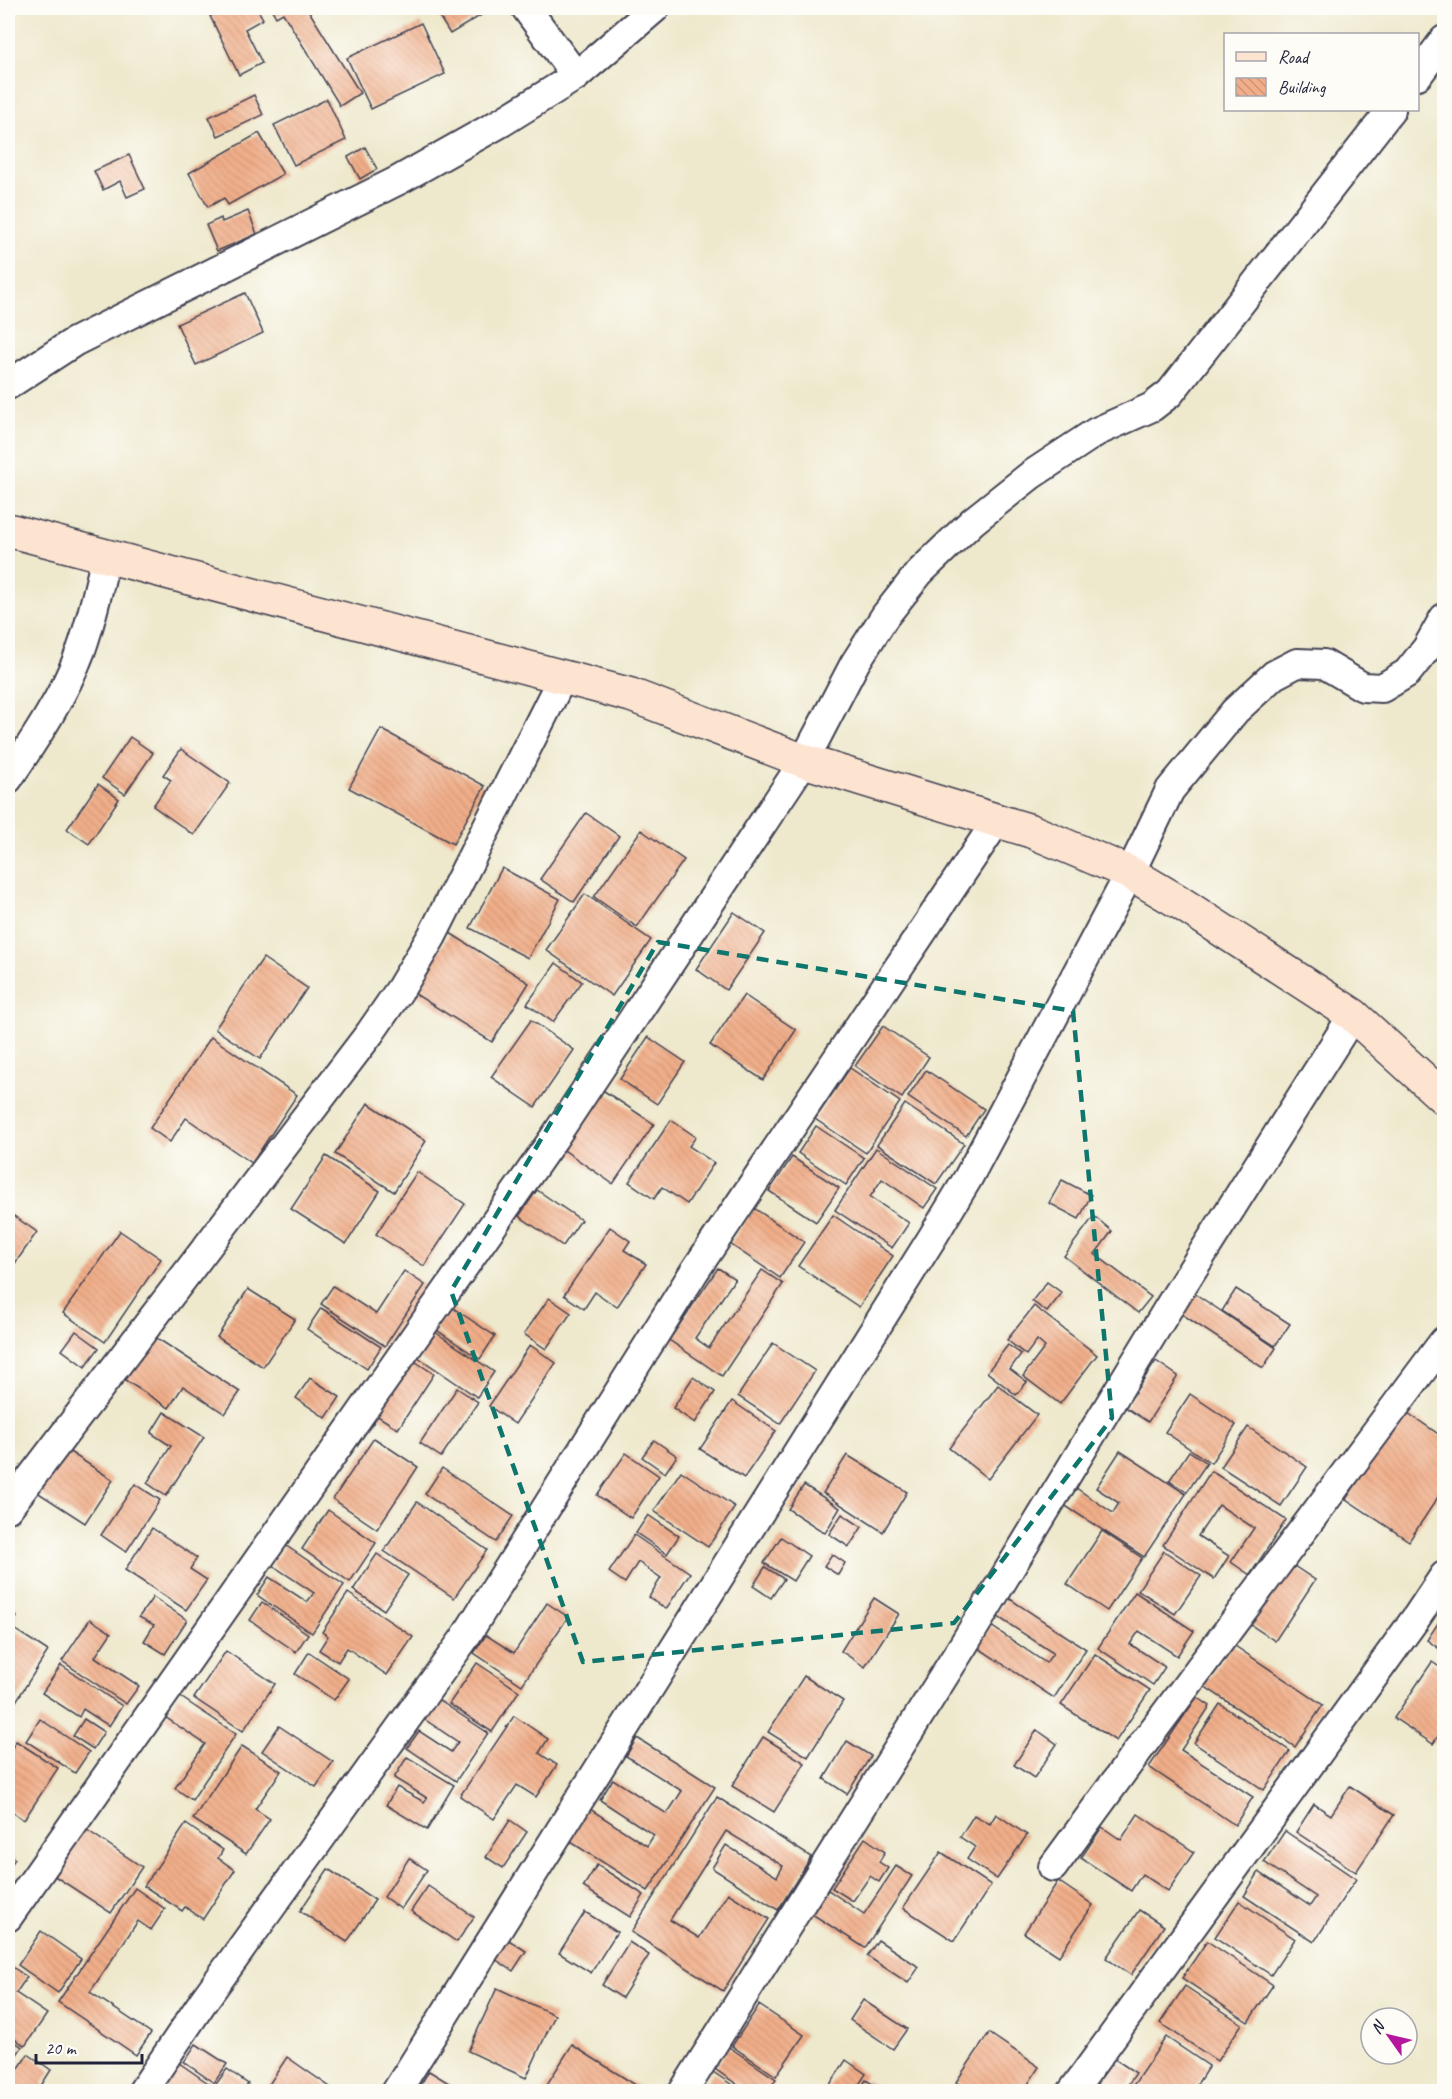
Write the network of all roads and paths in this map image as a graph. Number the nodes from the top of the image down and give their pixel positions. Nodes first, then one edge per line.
1 (526, 8) edge
2 (655, 8) edge
3 (1444, 40) edge
4 (1419, 74) edge
5 (576, 76) junction
6 (1389, 111) edge
7 (8, 385) edge
8 (8, 530) edge
9 (106, 555) junction
10 (1444, 618) edge
11 (562, 678) junction
12 (804, 761) junction
13 (8, 779) edge
14 (996, 822) junction
15 (1130, 873) junction
16 (1353, 1014) junction
17 (1444, 1098) edge
18 (1444, 1341) edge
19 (8, 1508) edge
20 (1444, 1576) edge
21 (1053, 1868) dead end
22 (8, 1917) edge
23 (142, 2091) edge
24 (396, 2091) edge
25 (683, 2091) edge
26 (1072, 2091) edge

1 - 5 street
2 - 5 street
3 - 4 street
5 - 7 street
6 - 12 street
8 - 9 street
9 - 11 street
9 - 13 street
10 - 15 street
11 - 12 street
11 - 19 street
12 - 14 street
12 - 22 street
14 - 15 street
14 - 23 street
15 - 16 street
15 - 24 street
16 - 17 street
16 - 25 street
18 - 21 street
20 - 26 street

